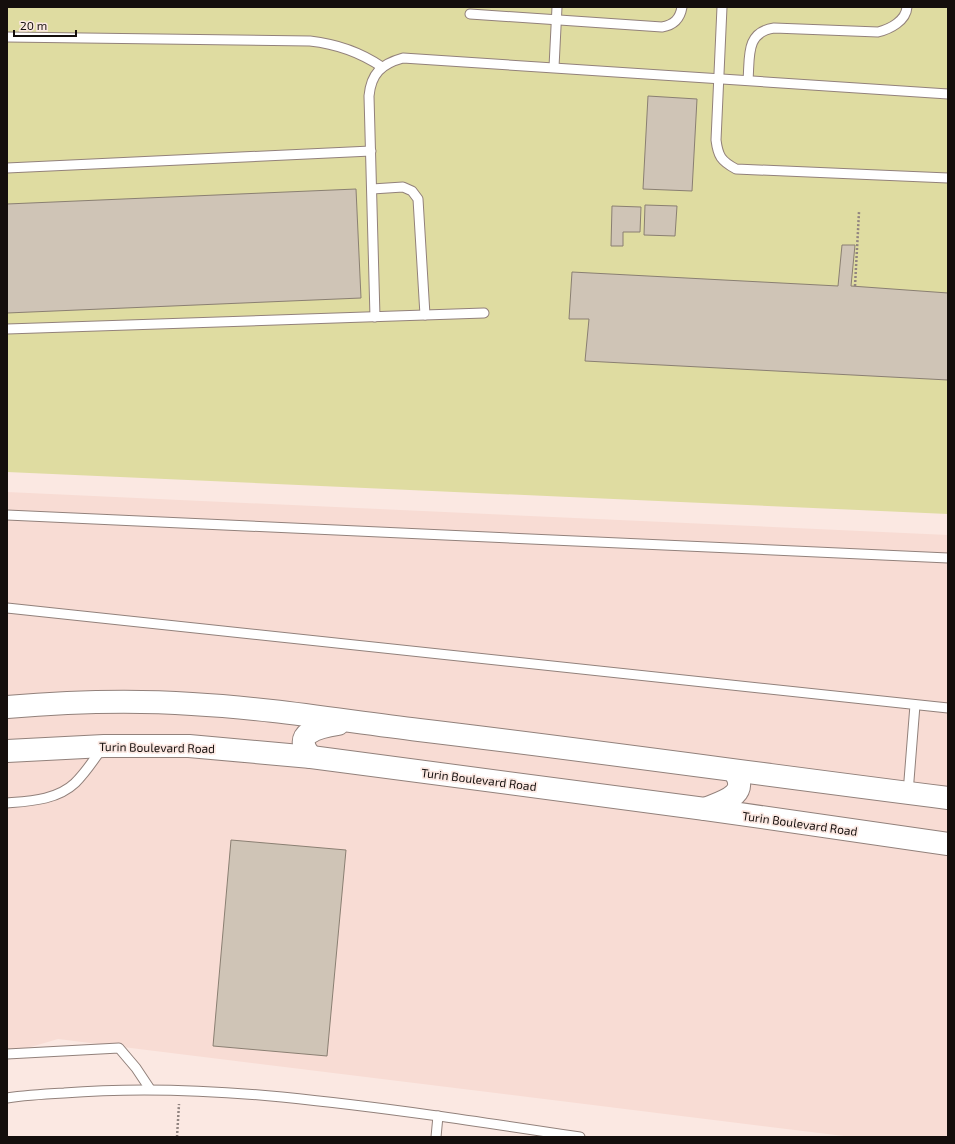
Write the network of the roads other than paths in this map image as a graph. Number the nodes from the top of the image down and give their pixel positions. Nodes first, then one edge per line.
1 (557, 7) edge
2 (682, 7) edge
3 (722, 7) edge
4 (907, 7) edge
5 (470, 14) dead end
6 (556, 20) junction
7 (7, 37) edge
8 (382, 67) junction
9 (554, 67) junction
10 (719, 78) junction
11 (748, 80) junction
12 (948, 94) edge
13 (371, 151) junction
14 (7, 168) edge
15 (948, 178) edge
16 (372, 189) junction
17 (484, 313) dead end
18 (425, 315) junction
19 (375, 317) junction
20 (7, 329) edge
21 (7, 514) edge
22 (948, 558) edge
23 (7, 608) edge
24 (915, 705) junction
25 (7, 707) edge
26 (948, 708) edge
27 (351, 722) junction
28 (104, 746) junction
29 (7, 751) edge
30 (312, 757) junction
31 (734, 771) junction
32 (908, 793) junction
33 (948, 798) edge
34 (7, 803) edge
35 (705, 809) junction
36 (948, 844) edge
37 (7, 1054) edge
38 (150, 1089) junction
39 (7, 1098) edge
40 (438, 1116) junction
41 (436, 1137) edge
42 (580, 1137) edge

1 - 6 lane
2 - 6 lane
3 - 10 lane
4 - 11 lane
5 - 6 lane
6 - 9 lane
7 - 8 lane
8 - 9 lane
8 - 13 lane
9 - 10 lane
10 - 11 lane
10 - 15 lane
11 - 12 lane
13 - 14 lane
13 - 16 lane
16 - 18 lane
16 - 19 lane
17 - 18 lane
18 - 19 lane
19 - 20 lane
21 - 22 lane
23 - 24 lane
24 - 26 lane
24 - 32 lane
25 - 27 main road
27 - 30 main road
27 - 31 main road
28 - 29 main road, Turin Boulevard Road
28 - 30 main road, Turin Boulevard Road
28 - 34 lane
30 - 35 main road, Turin Boulevard Road
31 - 32 main road
31 - 35 main road
32 - 33 main road
35 - 36 main road, Turin Boulevard Road
37 - 38 lane
38 - 39 lane
38 - 40 lane
40 - 41 lane
40 - 42 lane

